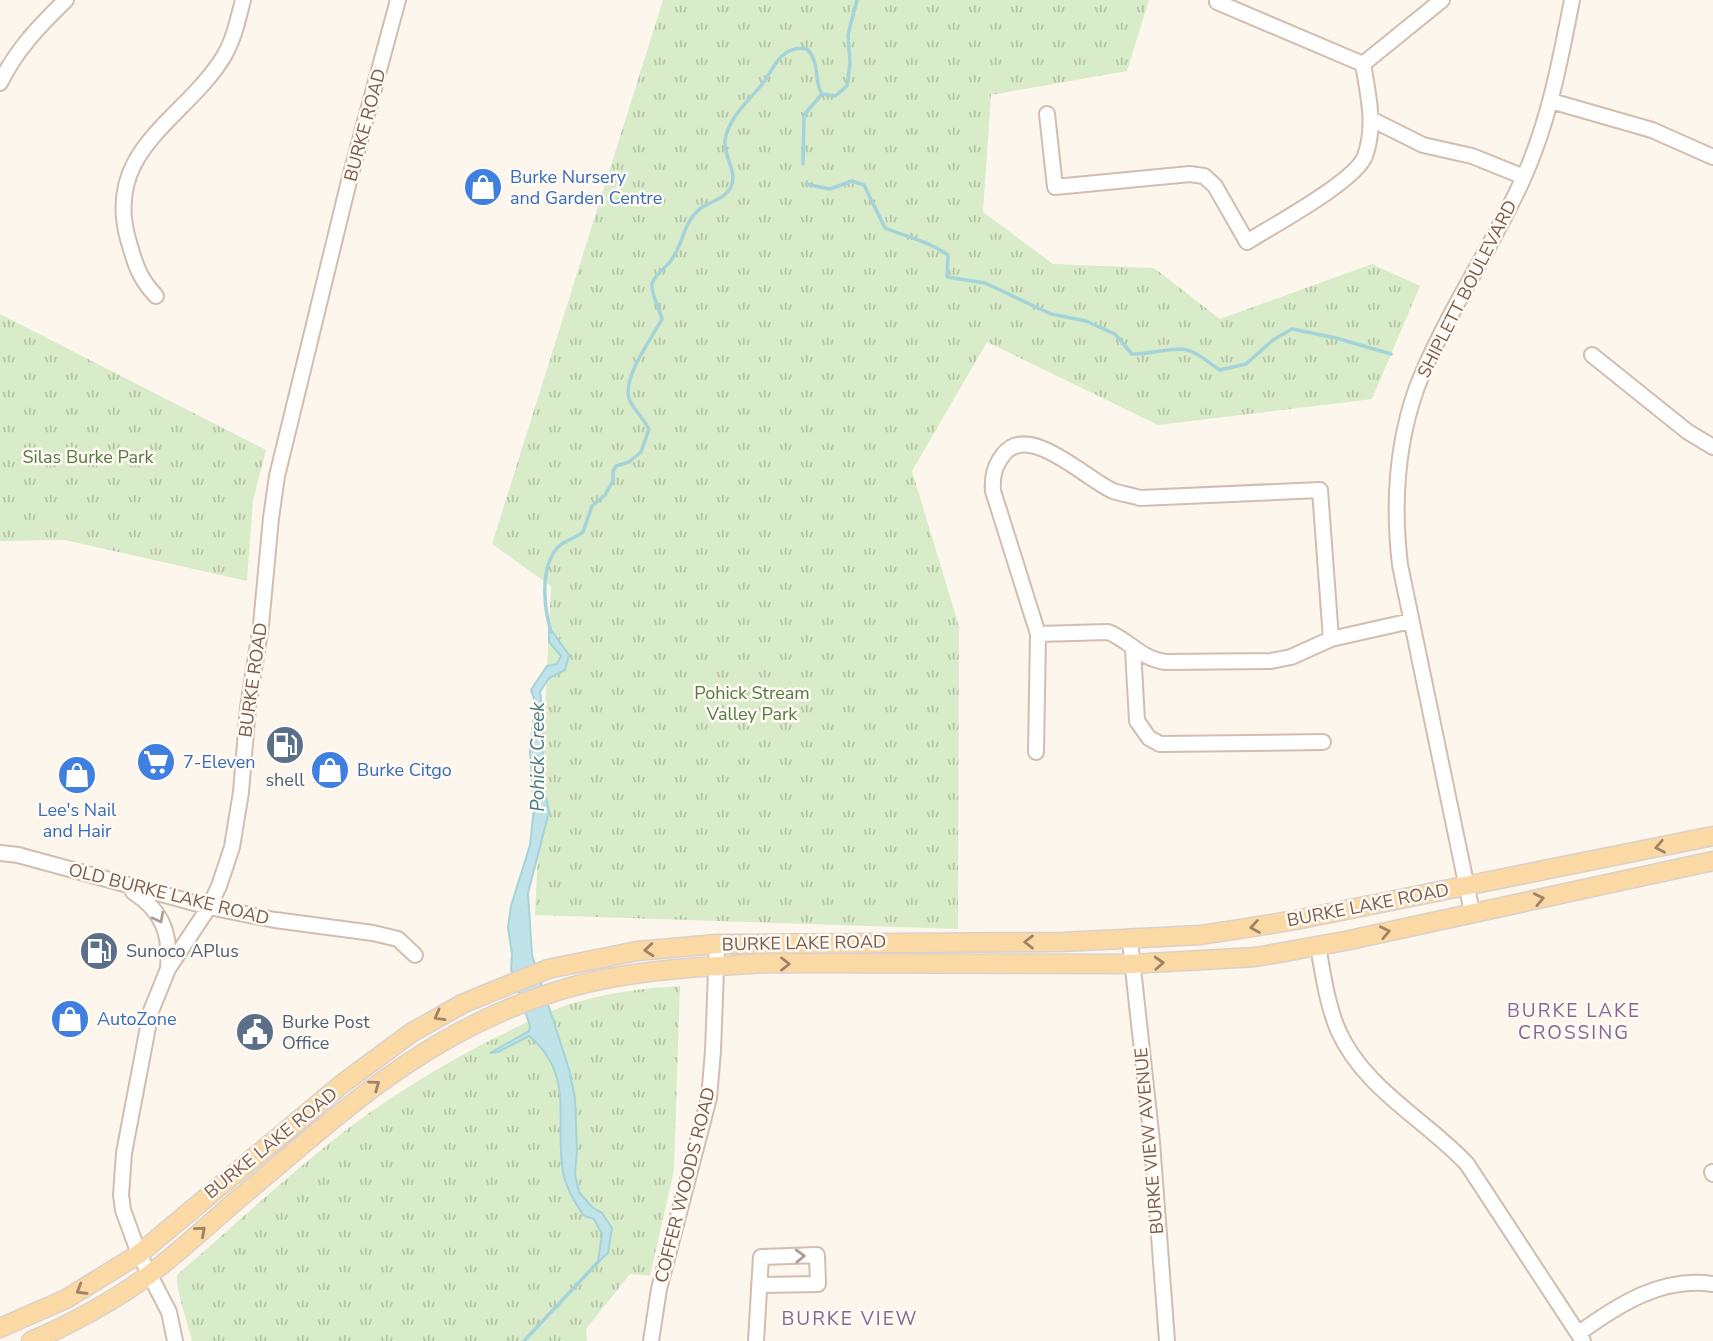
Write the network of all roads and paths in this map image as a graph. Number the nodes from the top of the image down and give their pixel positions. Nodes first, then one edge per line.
1 (66, 0) edge
2 (243, 0) edge
3 (398, 0) edge
4 (1442, 0) edge
5 (1572, 0) edge
6 (1217, 2) dead end
7 (1363, 64) junction
8 (0, 83) edge
9 (1551, 101) junction
10 (1047, 114) dead end
11 (1371, 119) junction
12 (1713, 157) edge
13 (1524, 177) junction
14 (156, 296) dead end
15 (1592, 355) dead end
16 (1713, 447) edge
17 (1411, 621) junction
18 (1038, 634) junction
19 (1331, 639) junction
20 (1133, 649) junction
21 (1323, 742) dead end
22 (1036, 752) dead end
23 (1713, 836) edge
24 (0, 853) edge
25 (1713, 861) edge
26 (120, 883) junction
27 (1466, 886) junction
28 (209, 907) junction
29 (1472, 912) junction
30 (1130, 941) junction
31 (717, 944) junction
32 (1318, 946) junction
33 (415, 955) dead end
34 (1132, 964) junction
35 (717, 966) junction
36 (168, 969) junction
37 (139, 1254) junction
38 (1713, 1267) edge
39 (149, 1275) junction
40 (1711, 1284) edge
41 (759, 1285) dead end
42 (0, 1328) edge
43 (1581, 1337) edge
44 (31, 1341) edge
45 (175, 1341) edge
46 (650, 1341) edge
47 (756, 1341) edge
48 (1167, 1341) edge

1 - 8 street
2 - 14 street
3 - 28 street, BURKE ROAD
4 - 7 street
5 - 9 street, SHIPLETT BOULEVARD
6 - 7 street
7 - 11 street
9 - 12 street
9 - 13 street, SHIPLETT BOULEVARD
10 - 11 street
11 - 13 street
13 - 17 street, SHIPLETT BOULEVARD
15 - 16 street
17 - 19 street
17 - 27 street, SHIPLETT BOULEVARD
18 - 19 street
18 - 20 street
18 - 22 street
19 - 20 street
20 - 21 street
23 -> 27 main road, BURKE LAKE ROAD
24 - 26 street, OLD BURKE LAKE ROAD
29 -> 25 main road, BURKE LAKE ROAD
26 - 28 street, OLD BURKE LAKE ROAD
26 -> 36 street
27 - 29 street, SHIPLETT BOULEVARD
27 -> 30 main road, BURKE LAKE ROAD
28 - 33 street, OLD BURKE LAKE ROAD
28 - 36 street, BURKE ROAD
32 -> 29 main road, BURKE LAKE ROAD
30 -> 31 main road, BURKE LAKE ROAD
30 - 34 street, BURKE VIEW AVENUE
31 - 35 street, COFFER WOODS ROAD
31 -> 37 main road, BURKE LAKE ROAD
34 -> 32 main road, BURKE LAKE ROAD
32 - 43 street
35 -> 34 main road, BURKE LAKE ROAD
34 - 48 street, BURKE VIEW AVENUE
39 -> 35 main road, BURKE LAKE ROAD
35 - 46 street, COFFER WOODS ROAD
36 - 37 street, BURKE ROAD
37 - 39 street, BURKE ROAD
37 -> 42 main road, BURKE LAKE ROAD
38 - 40 street
39 - 44 main road, BURKE LAKE ROAD
39 - 45 street, BURKE ROAD
40 - 43 street
41 - 47 street

